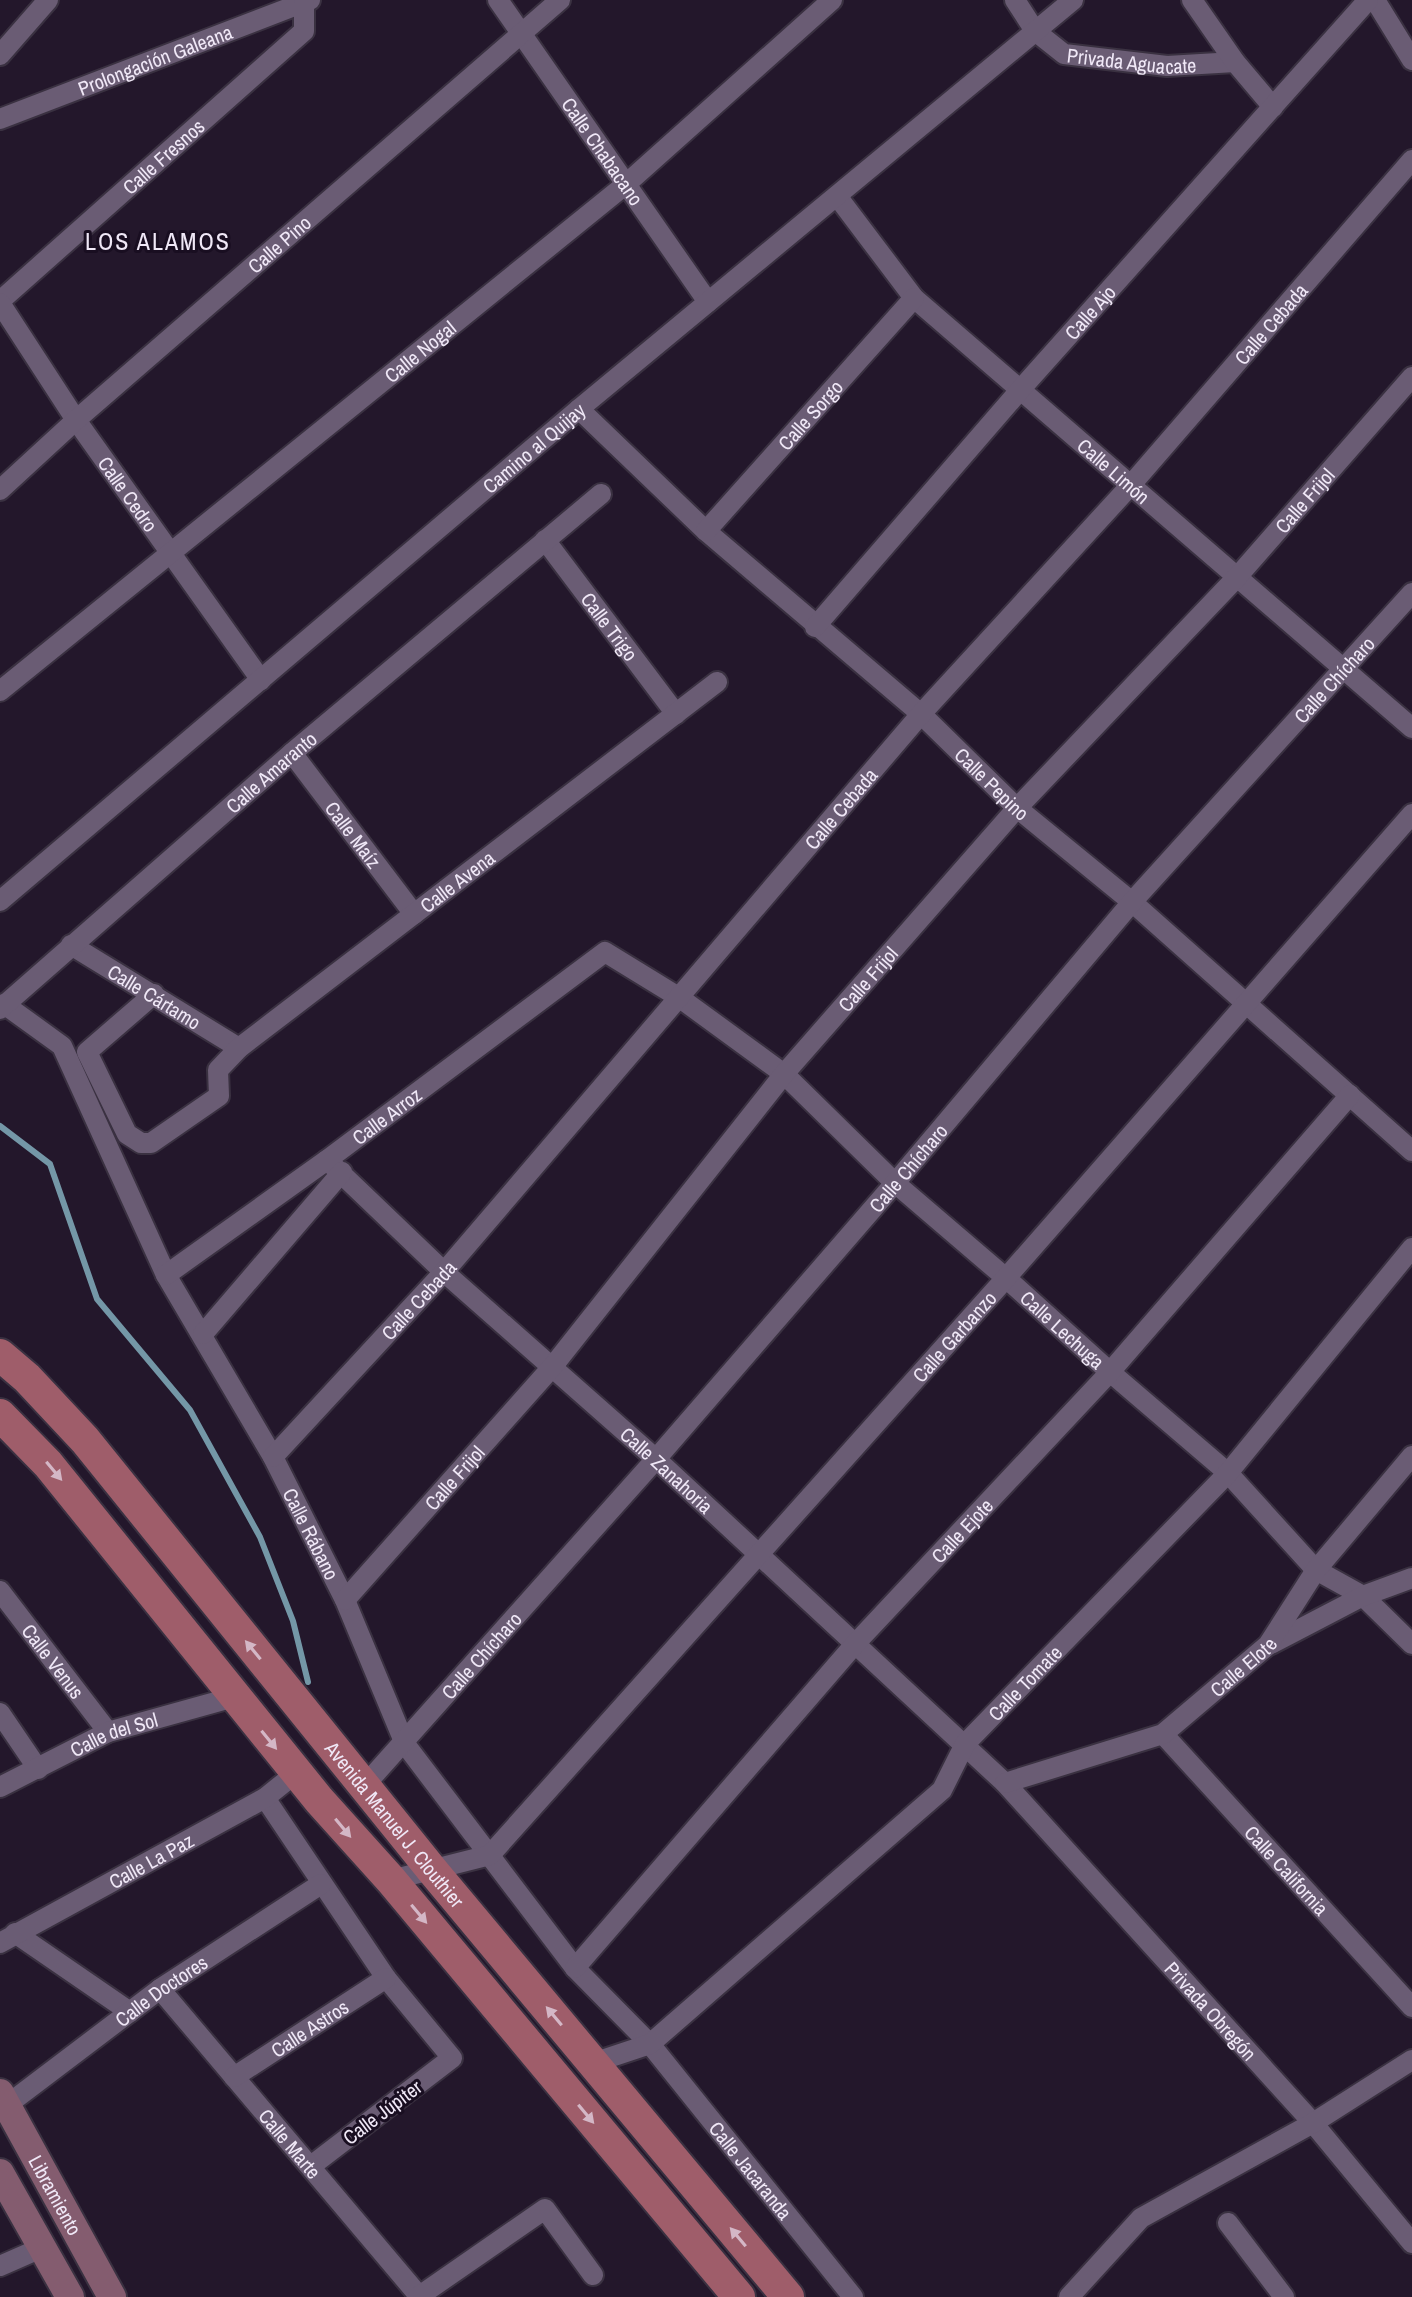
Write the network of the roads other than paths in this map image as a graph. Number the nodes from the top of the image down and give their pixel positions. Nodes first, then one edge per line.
1 (48, 0) edge
2 (498, 0) edge
3 (560, 0) edge
4 (832, 0) edge
5 (1015, 0) edge
6 (1073, 0) edge
7 (1192, 0) edge
8 (1368, 0) edge
9 (1375, 0) edge
10 (307, 2) edge
11 (1035, 31) junction
12 (521, 33) junction
13 (0, 55) edge
14 (1412, 59) edge
15 (1235, 62) junction
16 (1273, 107) junction
17 (0, 119) edge
18 (1412, 160) edge
19 (625, 185) junction
20 (837, 196) junction
21 (914, 298) junction
22 (0, 302) edge
23 (708, 302) junction
24 (1412, 377) edge
25 (1020, 390) junction
26 (579, 409) junction
27 (76, 420) junction
28 (1130, 486) junction
29 (0, 490) edge
30 (601, 494) dead end
31 (706, 531) junction
32 (545, 540) junction
33 (172, 552) junction
34 (1238, 576) junction
35 (1412, 593) edge
36 (815, 627) junction
37 (1343, 670) junction
38 (261, 680) junction
39 (717, 682) dead end
40 (0, 691) edge
41 (676, 714) junction
42 (921, 714) junction
43 (1412, 728) edge
44 (292, 753) junction
45 (1017, 808) junction
46 (1412, 814) edge
47 (0, 901) edge
48 (1132, 902) junction
49 (414, 914) junction
50 (71, 945) junction
51 (605, 952) joint
52 (154, 994) junction
53 (680, 998) junction
54 (1245, 1002) junction
55 (2, 1006) edge
56 (239, 1048) junction
57 (784, 1074) junction
58 (1350, 1095) junction
59 (1412, 1151) edge
60 (335, 1166) junction
61 (895, 1183) junction
62 (1412, 1248) edge
63 (444, 1272) junction
64 (166, 1275) junction
65 (1006, 1278) junction
66 (203, 1334) junction
67 (0, 1355) edge
68 (553, 1366) junction
69 (1110, 1372) junction
70 (0, 1415) edge
71 (1412, 1456) edge
72 (273, 1457) junction
73 (656, 1459) junction
74 (1228, 1473) junction
75 (758, 1557) junction
76 (1316, 1570) junction
77 (1412, 1578) edge
78 (0, 1591) edge
79 (1363, 1596) junction
80 (345, 1600) junction
81 (855, 1644) junction
82 (1412, 1644) edge
83 (1268, 1645) junction
84 (234, 1697) junction
85 (0, 1713) edge
86 (108, 1732) junction
87 (1163, 1734) junction
88 (405, 1744) junction
89 (965, 1744) junction
90 (38, 1769) junction
91 (296, 1773) junction
92 (355, 1774) junction
93 (1005, 1783) junction
94 (0, 1787) edge
95 (265, 1798) junction
96 (490, 1855) junction
97 (432, 1870) junction
98 (391, 1880) junction
99 (321, 1884) junction
100 (8, 1938) edge
101 (575, 1968) junction
102 (386, 1978) junction
103 (160, 1989) junction
104 (1412, 2007) edge
105 (130, 2012) junction
106 (650, 2044) junction
107 (1412, 2060) edge
108 (593, 2063) junction
109 (234, 2077) junction
110 (3, 2099) edge
111 (1313, 2123) junction
112 (311, 2166) junction
113 (0, 2173) edge
114 (1228, 2223) dead end
115 (1412, 2243) edge
116 (41, 2248) junction
117 (0, 2266) edge
118 (593, 2275) dead end
119 (70, 2297) edge
120 (112, 2297) edge
121 (419, 2297) edge
122 (739, 2297) edge
123 (788, 2297) edge
124 (853, 2297) edge
125 (1069, 2297) edge
126 (1284, 2297) edge

1 - 13 street
2 - 12 street, Calle Chabacano
3 - 12 street, Calle Pino
4 - 19 street, Calle Nogal
5 - 11 street
6 - 11 street, Camino al Quijay
7 - 15 street
8 - 16 street, Calle Ajo
9 - 14 street
10 - 17 street, Prolongación Galeana
10 - 22 street, Calle Fresnos
11 - 15 street, Privada Aguacate
11 - 20 street, Camino al Quijay
12 - 19 street, Calle Chabacano
12 - 27 street, Calle Pino
15 - 16 street
16 - 25 street, Calle Ajo
18 - 28 street, Calle Cebada
19 - 23 street, Calle Chabacano
19 - 33 street, Calle Nogal
20 - 21 street, Calle Limón
20 - 23 street, Camino al Quijay
21 - 25 street, Calle Limón
21 - 31 street, Calle Sorgo
22 - 27 street, Calle Cedro
23 - 26 street, Camino al Quijay
24 - 34 street, Calle Frijol
25 - 28 street, Calle Limón
25 - 36 street, Calle Ajo
26 - 31 street, Calle Pepino
26 - 38 street, Camino al Quijay
27 - 29 street, Calle Pino
27 - 33 street, Calle Cedro
28 - 34 street, Calle Limón
28 - 42 street, Calle Cebada
30 - 32 street, Calle Amaranto
31 - 36 street, Calle Pepino
32 - 41 street, Calle Trigo
32 - 44 street, Calle Amaranto
33 - 38 street, Calle Cedro
33 - 40 street, Calle Nogal
34 - 37 street, Calle Limón
34 - 45 street, Calle Frijol
35 - 37 street, Calle Chícharo
36 - 42 street, Calle Pepino
37 - 43 street, Calle Limón
37 - 48 street, Calle Chícharo
38 - 47 street, Camino al Quijay
39 - 41 street, Calle Avena
41 - 49 street, Calle Avena
42 - 45 street, Calle Pepino
42 - 53 street, Calle Cebada
44 - 49 street, Calle Maíz
44 - 50 street, Calle Amaranto
45 - 48 street, Calle Pepino
45 - 57 street, Calle Frijol
46 - 54 street, Calle Garbanzo
48 - 54 street, Calle Pepino
48 - 61 street, Calle Chícharo
49 - 56 street, Calle Avena
50 - 52 street, Calle Cártamo
50 - 55 street, Calle Amaranto
51 - 53 street, Calle Lechuga
51 - 60 street, Calle Arroz
52 - 56 street, Calle Cártamo
52 - 56 street, Calle Avena
53 - 57 street, Calle Lechuga
53 - 63 street, Calle Cebada
54 - 58 street, Calle Pepino
54 - 65 street, Calle Garbanzo
55 - 64 street, Calle Rábano
57 - 61 street, Calle Lechuga
57 - 68 street, Calle Frijol
58 - 59 street, Calle Pepino
58 - 69 street, Calle Ejote
60 - 63 street, Calle Zanahoria
60 - 64 street, Calle Arroz
60 - 66 street, Calle Arroz
61 - 65 street, Calle Lechuga
61 - 73 street, Calle Chícharo
62 - 74 street, Calle Tomate
63 - 68 street, Calle Zanahoria
63 - 72 street, Calle Cebada
64 - 66 street, Calle Rábano
65 - 69 street, Calle Lechuga
65 - 75 street, Calle Garbanzo
66 - 72 street, Calle Rábano
92 -> 67 main road, Avenida Manuel J. Clouthier
68 - 73 street, Calle Zanahoria
68 - 80 street, Calle Frijol
69 - 74 street, Calle Lechuga
69 - 81 street, Calle Ejote
70 -> 84 main road, Avenida Manuel J. Clouthier
71 - 76 street, Calle Elote
72 - 80 street, Calle Rábano
73 - 75 street, Calle Zanahoria
73 - 88 street, Calle Chícharo
74 - 76 street, Calle Lechuga
74 - 89 street, Calle Tomate
75 - 81 street, Calle Zanahoria
75 - 96 street, Calle Garbanzo
76 - 79 street, Calle Lechuga
76 - 83 street, Calle Elote
77 - 79 street
78 - 86 street, Calle Venus
79 - 82 street, Calle Lechuga
79 - 83 street
80 - 88 street, Calle Rábano
81 - 89 street, Calle Zanahoria
81 - 101 street, Calle Ejote
83 - 87 street, Calle Elote
84 - 86 street, Calle del Sol
84 -> 91 main road, Avenida Manuel J. Clouthier
85 - 90 street
86 - 90 street, Calle del Sol
87 - 93 street, Calle Elote
87 - 104 street, Calle California
88 - 92 street, Calle Chícharo
88 - 96 street, Calle Rábano
89 - 93 street, Calle Zanahoria
89 - 106 street, Calle Tomate
90 - 94 street, Calle del Sol
91 - 95 street, Calle La Paz
91 -> 98 main road, Avenida Manuel J. Clouthier
92 - 97 main road, Avenida Manuel J. Clouthier
93 - 111 street, Privada Obregón
95 - 99 street
95 - 100 street, Calle La Paz
96 - 97 street
96 - 101 street, Calle Rábano
97 - 98 street
108 -> 97 main road, Avenida Manuel J. Clouthier
98 -> 122 main road, Avenida Manuel J. Clouthier
99 - 102 street
99 - 103 street, Calle Doctores
100 - 105 street
101 - 106 street, Calle Rábano
102 - 109 street, Calle Astros
102 - 112 street, Calle Júpiter
103 - 105 street, Calle Doctores
103 - 109 street, Calle Marte
105 - 110 street, Calle Doctores
106 - 108 street, Calle Tomate
106 - 124 street, Calle Jacaranda
107 - 111 street
123 -> 108 main road, Avenida Manuel J. Clouthier
109 - 112 street, Calle Marte
110 - 120 main road, Libramiento
111 - 115 street, Privada Obregón
111 - 125 street
112 - 121 street, Calle Marte
113 - 116 main road, Libramiento
114 - 126 street
116 - 117 street
116 - 119 main road, Libramiento
118 - 121 street

